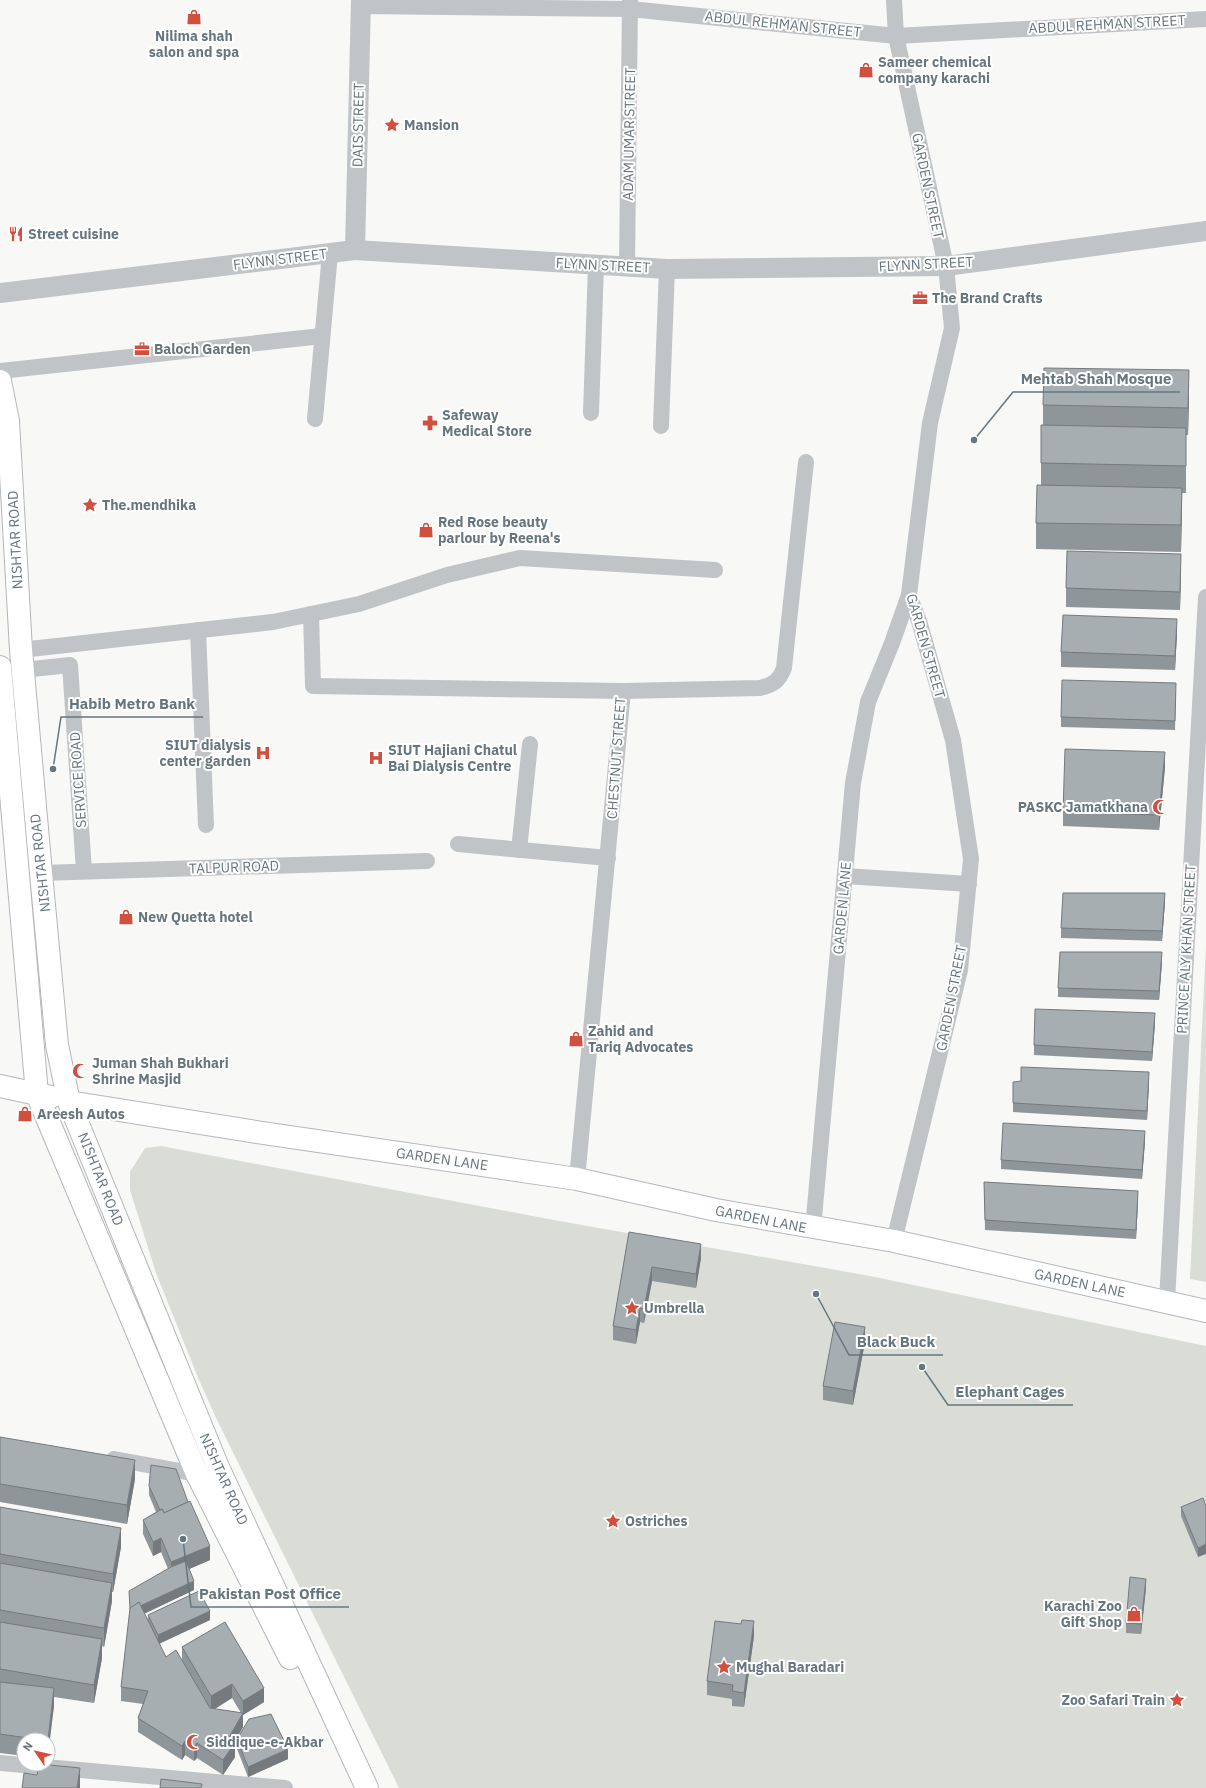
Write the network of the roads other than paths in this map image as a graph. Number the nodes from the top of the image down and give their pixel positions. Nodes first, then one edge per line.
1 (894, 0) edge
2 (361, 3) edge
3 (630, 5) edge
4 (1206, 18) edge
5 (896, 36) junction
6 (1206, 231) edge
7 (355, 250) junction
8 (330, 253) junction
9 (596, 265) junction
10 (946, 266) junction
11 (627, 267) junction
12 (667, 269) junction
13 (0, 293) edge
14 (322, 336) junction
15 (0, 383) edge
16 (591, 413) dead end
17 (315, 419) dead end
18 (661, 426) dead end
19 (806, 462) dead end
20 (715, 570) dead end
21 (909, 595) junction
22 (1206, 597) edge
23 (312, 614) junction
24 (198, 630) junction
25 (22, 660) junction
26 (0, 667) edge
27 (623, 691) junction
28 (530, 744) dead end
29 (206, 825) dead end
30 (458, 844) dead end
31 (519, 850) junction
32 (608, 858) junction
33 (427, 861) dead end
34 (84, 872) junction
35 (41, 873) junction
36 (845, 876) junction
37 (969, 884) junction
38 (0, 1086) edge
39 (38, 1094) junction
40 (69, 1102) junction
41 (577, 1179) junction
42 (813, 1229) junction
43 (894, 1241) junction
44 (1167, 1301) junction
45 (1206, 1311) edge
46 (99, 1457) edge
47 (217, 1465) junction
48 (197, 1474) junction
49 (0, 1763) edge
50 (285, 1788) edge
51 (355, 1788) edge
52 (367, 1788) edge

1 - 5 street, GARDEN STREET
2 - 3 street, ABDUL REHMAN STREET
2 - 7 street, DAIS STREET
3 - 5 street, ABDUL REHMAN STREET
3 - 11 street, ADAM UMAR STREET
4 - 5 street, ABDUL REHMAN STREET
5 - 10 street, GARDEN STREET
6 - 10 street, FLYNN STREET
7 - 8 street, FLYNN STREET
7 - 9 street, FLYNN STREET
8 - 13 street, FLYNN STREET
8 - 14 street
9 - 11 street, FLYNN STREET
9 - 16 street
10 - 12 street, FLYNN STREET
10 - 21 street, GARDEN STREET
11 - 12 street, FLYNN STREET
12 - 18 street
14 - 15 street
14 - 17 street
15 - 25 main road, NISHTAR ROAD
19 - 27 street
20 - 23 street
21 - 36 street, GARDEN LANE
21 - 37 street, GARDEN STREET
22 - 44 street, PRINCE ALY KHAN STREET
23 - 24 street
23 - 27 street, CHESTNUT STREET
24 - 25 street
24 - 29 street
25 - 34 street, SERVICE ROAD
25 - 35 main road, NISHTAR ROAD
26 - 39 main road, NISHTAR ROAD
27 - 32 street, CHESTNUT STREET
28 - 31 street
30 - 31 street
31 - 32 street
32 - 41 street, CHESTNUT STREET
33 - 34 street, TALPUR ROAD
34 - 35 street, TALPUR ROAD
35 - 40 main road, NISHTAR ROAD
36 - 37 street
36 - 42 street, GARDEN LANE
37 - 43 street, GARDEN STREET
38 - 39 main road, GARDEN LANE
39 - 40 main road, GARDEN LANE
39 - 48 main road, NISHTAR ROAD
40 - 41 main road, GARDEN LANE
40 - 47 main road, NISHTAR ROAD
41 - 42 main road, GARDEN LANE
42 - 43 main road, GARDEN LANE
43 - 44 main road, GARDEN LANE
44 - 45 main road, GARDEN LANE
46 - 48 street
47 - 48 street
47 - 52 main road, NISHTAR ROAD
48 - 51 main road, NISHTAR ROAD
49 - 50 street

